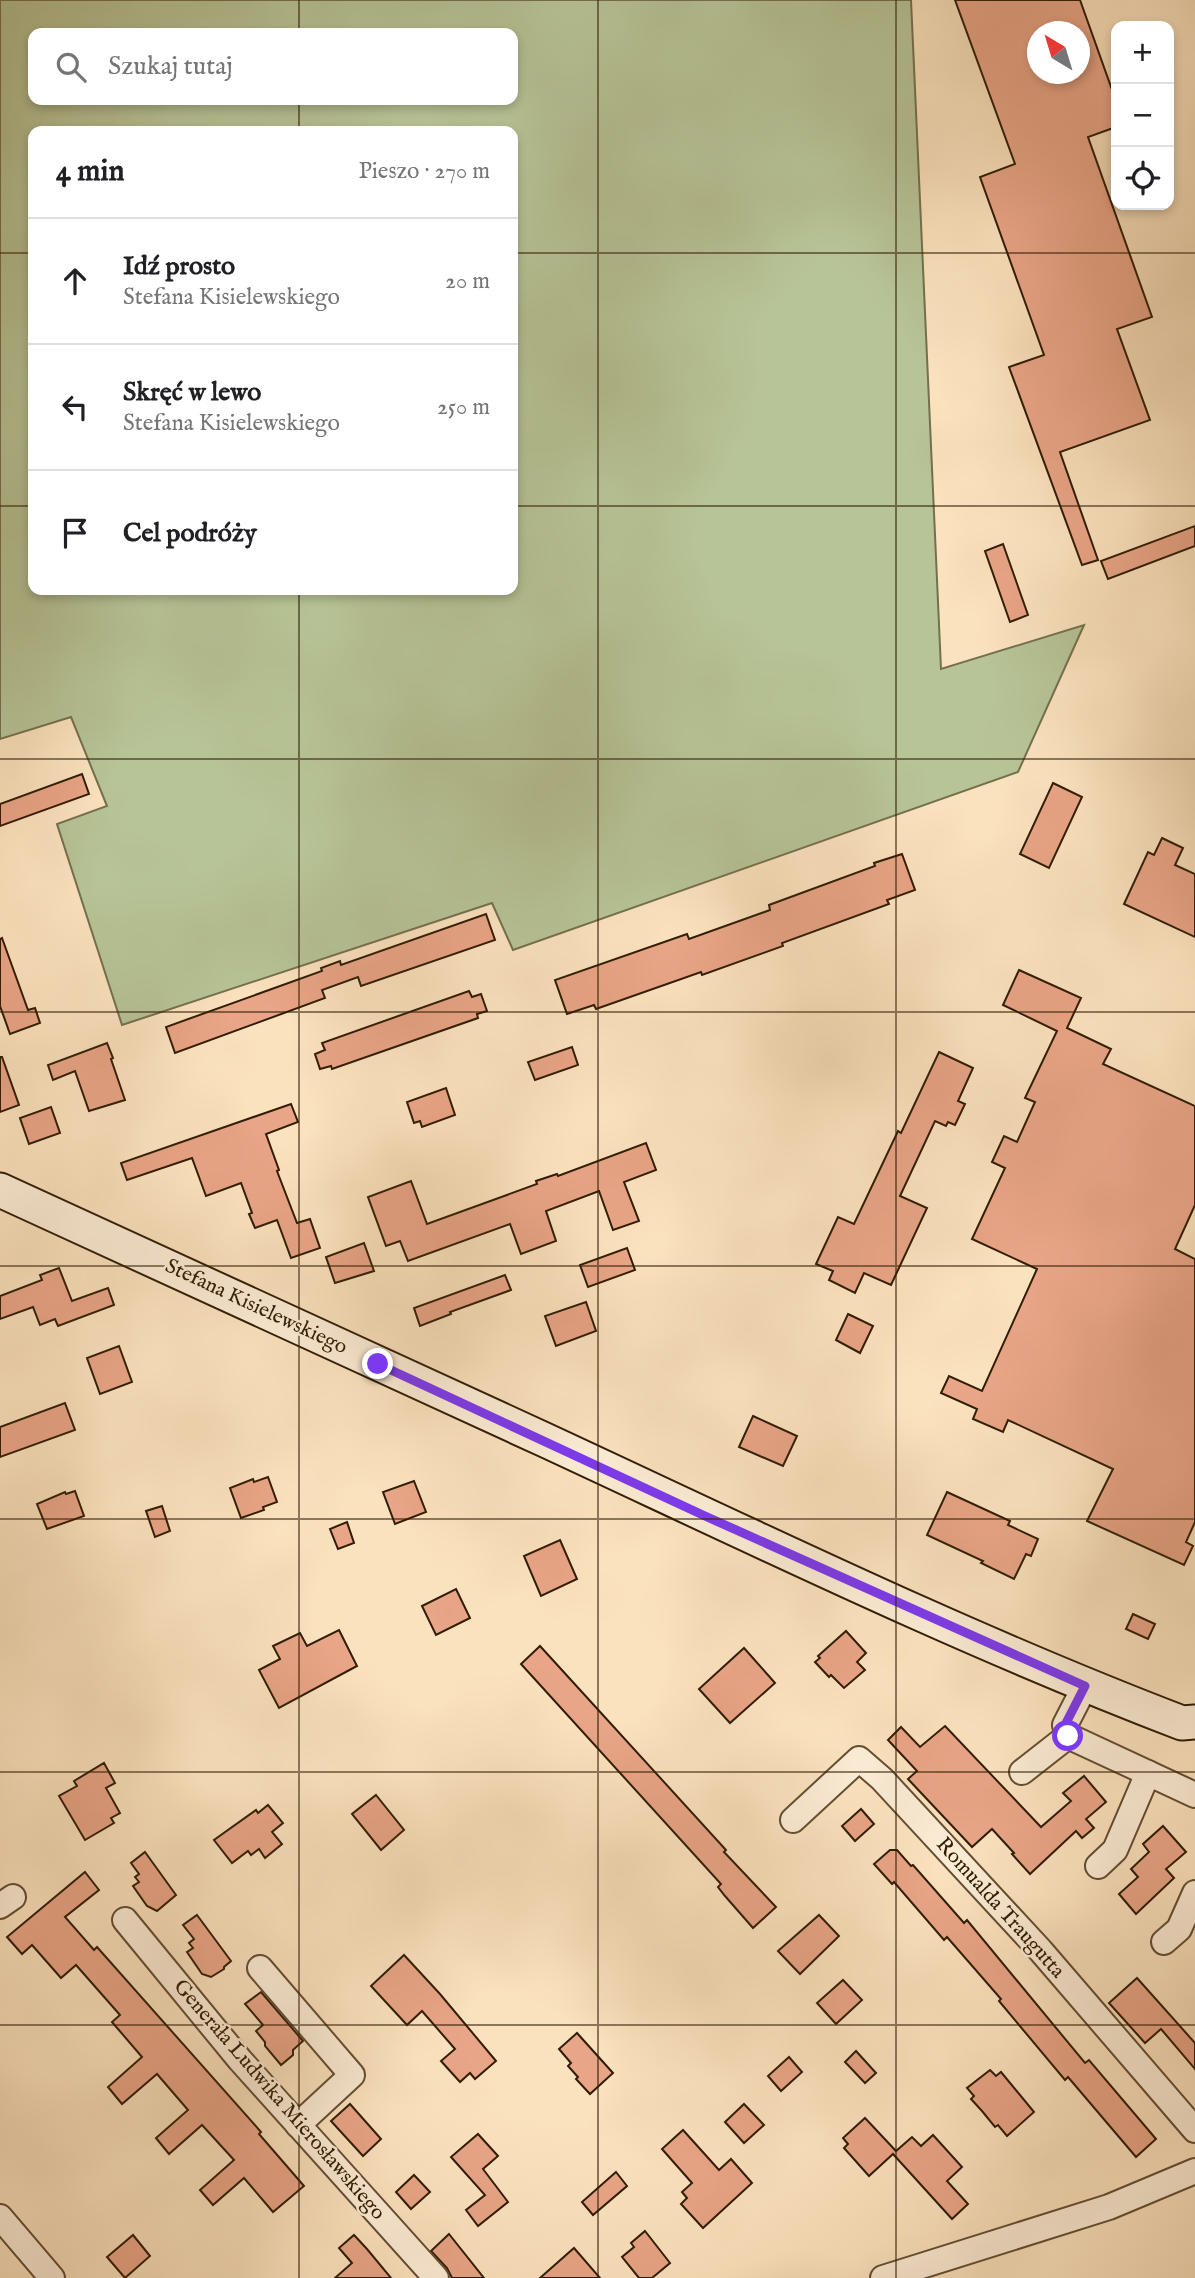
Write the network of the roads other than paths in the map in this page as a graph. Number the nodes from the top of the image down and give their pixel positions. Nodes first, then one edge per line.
1 (0, 1189) edge
2 (1085, 1686) junction
3 (1191, 1728) edge
4 (1068, 1736) junction
5 (1022, 1772) dead end
6 (1148, 1773) junction
7 (1195, 1795) edge
8 (793, 1820) dead end
9 (1098, 1866) dead end
10 (1195, 1893) edge
11 (125, 1920) dead end
12 (1164, 1942) dead end
13 (260, 1968) dead end
14 (298, 2125) junction
15 (1195, 2130) edge
16 (1195, 2171) edge
17 (0, 2217) edge
18 (52, 2278) edge
19 (436, 2278) edge
20 (883, 2278) edge

1 - 2 main road, Stefana Kisielewskiego
2 - 3 main road, Stefana Kisielewskiego
2 - 4 street
4 - 5 street
4 - 6 street
6 - 7 street
6 - 9 street
8 - 15 street, Romualda Traugutta
10 - 12 street
11 - 14 street, Generała Ludwika Mierosławskiego
13 - 14 street
14 - 19 street, Generała Ludwika Mierosławskiego
16 - 20 street
17 - 18 street

